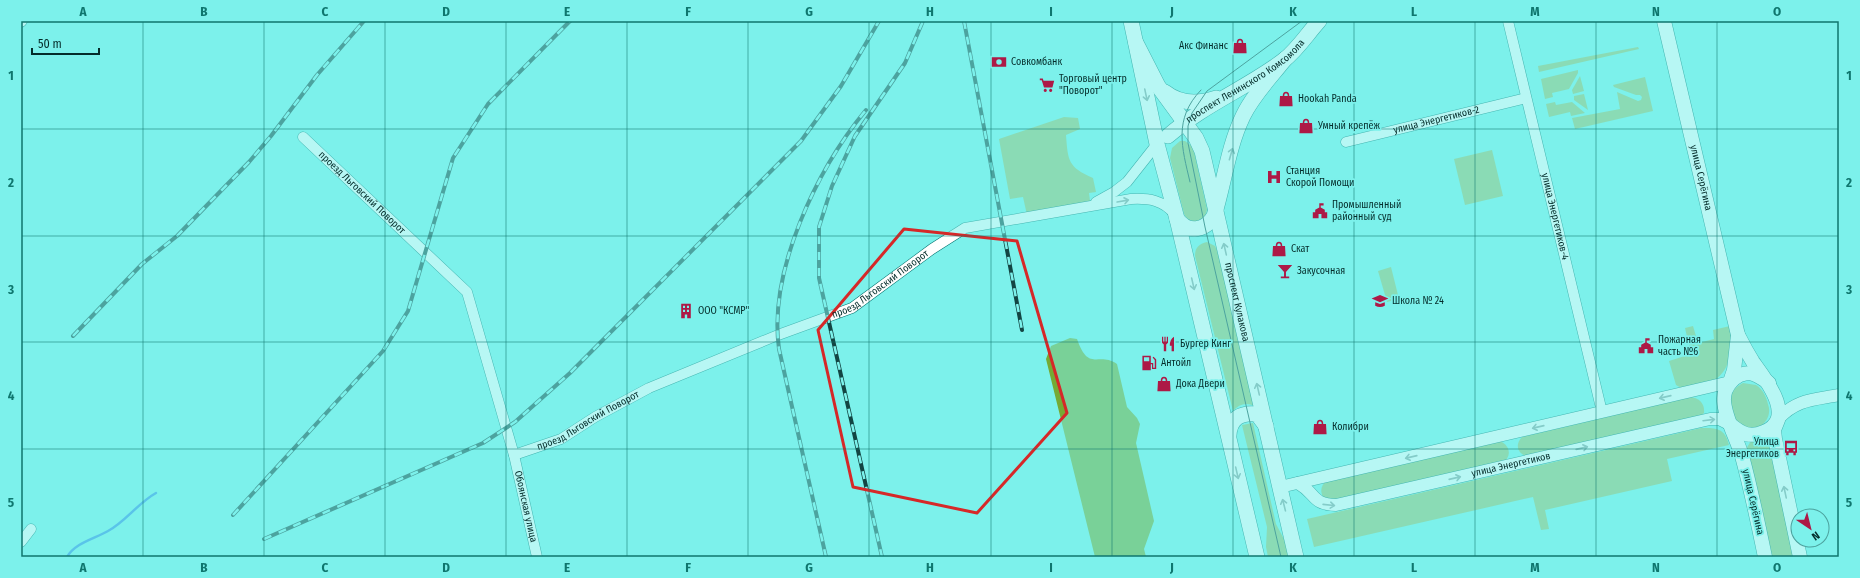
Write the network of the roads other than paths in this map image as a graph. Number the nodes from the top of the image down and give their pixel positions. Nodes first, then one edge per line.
1 (1131, 21) edge
2 (1319, 21) edge
3 (1508, 21) edge
4 (1664, 21) edge
5 (1136, 43) junction
6 (1285, 59) junction
7 (1158, 86) junction
8 (1244, 86) junction
9 (1526, 98) junction
10 (1185, 122) junction
11 (303, 137) dead end
12 (1162, 140) junction
13 (1346, 142) dead end
14 (1202, 151) junction
15 (1085, 208) junction
16 (1216, 210) junction
17 (1177, 219) junction
18 (1738, 335) junction
19 (1730, 382) junction
20 (1769, 383) junction
21 (1839, 395) edge
22 (1798, 403) junction
23 (1602, 412) junction
24 (1778, 420) junction
25 (1730, 425) junction
26 (1267, 427) junction
27 (1229, 435) junction
28 (514, 455) junction
29 (1298, 483) junction
30 (1280, 487) junction
31 (31, 530) dead end
32 (21, 542) edge
33 (537, 557) edge
34 (1257, 557) edge
35 (1296, 557) edge
36 (1765, 557) edge
37 (1800, 557) edge

1 - 5 main road
2 - 6 main road, проспект Ленинского Комсомола
3 - 9 street, улица Энергетиков-4
4 - 18 main road, улица Серёгина
5 - 7 main road
5 -> 12 main road
6 - 8 main road, проспект Ленинского Комсомола
16 -> 6 main road, проспект Кулакова
7 - 8 main road
7 - 10 main road
8 - 10 main road, проспект Ленинского Комсомола
9 - 13 street, улица Энергетиков-2
9 - 23 street, улица Энергетиков-4
10 - 12 main road, проспект Ленинского Комсомола
10 - 14 main road
11 - 28 street, проезд Льговский Поворот
12 - 14 main road
12 - 15 street
12 - 17 main road
14 - 16 main road
15 -> 17 street, проезд Льговский Поворот
15 - 28 street, проезд Льговский Поворот
16 - 17 main road
26 -> 16 main road, проспект Кулакова
17 -> 27 main road
18 - 19 main road
18 - 20 main road
19 - 20 main road
19 -> 23 street
19 - 25 main road
20 - 22 street
20 - 24 main road
21 - 22 street
22 - 24 street
23 -> 29 street
24 - 25 main road
37 -> 24 main road
29 -> 25 street, улица Энергетиков
25 - 36 main road, улица Серёгина
26 - 27 main road
26 - 30 main road, проспект Кулакова
27 -> 34 main road
28 - 33 street, Обоянская улица
29 - 30 street
35 -> 30 main road, проспект Кулакова
31 - 32 street

